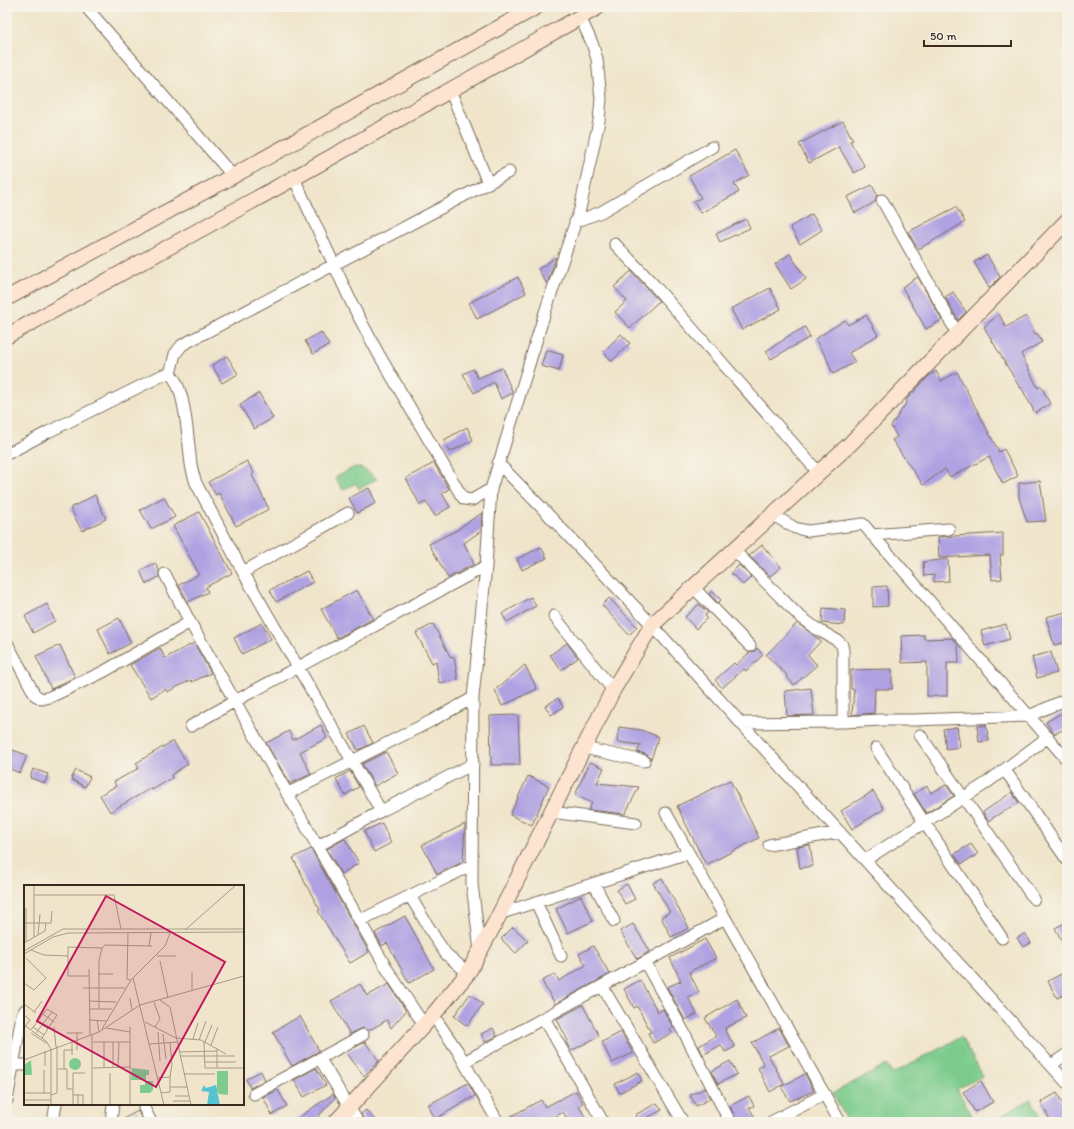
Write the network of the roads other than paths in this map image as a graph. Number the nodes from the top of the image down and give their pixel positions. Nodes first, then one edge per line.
1 (86, 7) edge
2 (536, 7) edge
3 (598, 7) edge
4 (580, 17) junction
5 (450, 90) junction
6 (712, 147) dead end
7 (509, 172) dead end
8 (232, 176) junction
9 (294, 178) junction
10 (488, 183) junction
11 (882, 200) dead end
12 (1067, 221) edge
13 (575, 222) junction
14 (615, 244) dead end
15 (334, 265) junction
16 (7, 298) edge
17 (957, 333) junction
18 (7, 336) edge
19 (170, 374) junction
20 (7, 454) edge
21 (498, 463) junction
22 (819, 474) junction
23 (491, 489) junction
24 (348, 514) dead end
25 (773, 516) junction
26 (949, 529) dead end
27 (872, 535) junction
28 (734, 550) junction
29 (486, 566) junction
30 (243, 572) junction
31 (165, 574) dead end
32 (694, 588) junction
33 (554, 616) dead end
34 (190, 622) junction
35 (652, 625) junction
36 (7, 643) edge
37 (750, 646) dead end
38 (298, 667) junction
39 (613, 690) junction
40 (473, 698) junction
41 (1067, 699) edge
42 (235, 701) junction
43 (1029, 716) junction
44 (843, 722) junction
45 (741, 723) junction
46 (191, 726) dead end
47 (920, 735) dead end
48 (1048, 738) junction
49 (584, 748) junction
50 (876, 748) dead end
51 (1067, 760) edge
52 (644, 761) dead end
53 (352, 762) junction
54 (473, 764) junction
55 (1005, 770) junction
56 (287, 794) junction
57 (964, 798) junction
58 (381, 811) junction
59 (551, 812) junction
60 (666, 813) dead end
61 (924, 822) junction
62 (636, 823) dead end
63 (840, 832) junction
64 (769, 845) dead end
65 (318, 846) junction
66 (688, 853) junction
67 (865, 860) junction
68 (1067, 860) edge
69 (472, 865) junction
70 (594, 884) junction
71 (410, 896) junction
72 (1034, 899) dead end
73 (536, 902) junction
74 (499, 914) junction
75 (725, 918) junction
76 (361, 920) junction
77 (614, 921) dead end
78 (1002, 938) dead end
79 (480, 950) junction
80 (561, 956) dead end
81 (645, 962) junction
82 (468, 973) junction
83 (602, 986) junction
84 (24, 1012) edge
85 (544, 1018) junction
86 (428, 1020) junction
87 (363, 1035) dead end
88 (1067, 1054) edge
89 (320, 1059) junction
90 (464, 1062) junction
91 (13, 1065) junction
92 (24, 1065) edge
93 (1051, 1065) junction
94 (1067, 1083) edge
95 (254, 1094) dead end
96 (825, 1094) junction
97 (7, 1100) edge
98 (56, 1105) edge
99 (113, 1105) edge
100 (144, 1108) dead end
101 (348, 1108) junction
102 (53, 1122) edge
103 (111, 1122) edge
104 (151, 1122) edge
105 (336, 1122) edge
106 (358, 1122) edge
107 (498, 1122) edge
108 (603, 1122) edge
109 (683, 1122) edge
110 (730, 1122) edge
111 (771, 1122) edge
112 (840, 1122) edge

1 - 8 street
2 - 8 street
3 - 4 street
4 - 5 street
4 - 13 street
5 - 9 street
5 - 10 street
6 - 13 street
7 - 10 street
8 - 16 street
9 - 15 street
9 - 18 street
10 - 15 street
11 - 17 street
12 - 17 street
13 - 21 street
14 - 22 street
15 - 19 street
15 - 23 street
17 - 22 street
19 - 20 street
19 - 30 street
21 - 23 street
21 - 35 street
22 - 25 street
23 - 29 street
24 - 30 street
25 - 27 street
25 - 28 street
26 - 27 street
27 - 43 street
28 - 32 street
28 - 44 street
29 - 38 street
29 - 40 street
30 - 38 street
31 - 34 street
32 - 35 street
32 - 37 street
33 - 39 street
34 - 36 street
34 - 42 street
35 - 39 street
35 - 45 street
38 - 42 street
38 - 53 street
39 - 49 street
40 - 53 street
40 - 54 street
41 - 43 street
42 - 46 street
42 - 56 street
43 - 44 street
43 - 48 street
44 - 45 street
45 - 63 street
47 - 57 street
48 - 51 street
48 - 55 street
49 - 52 street
49 - 59 street
50 - 61 street
53 - 56 street
53 - 58 street
54 - 58 street
54 - 69 street
55 - 57 street
55 - 68 street
56 - 65 street
57 - 61 street
57 - 72 street
58 - 65 street
59 - 62 street
59 - 74 street
60 - 66 street
61 - 67 street
61 - 78 street
63 - 64 street
63 - 67 street
65 - 76 street
66 - 70 street
66 - 75 street
67 - 93 street
69 - 71 street
69 - 79 street
70 - 73 street
70 - 77 street
71 - 76 street
71 - 82 street
73 - 74 street
73 - 80 street
74 - 79 street
75 - 81 street
75 - 96 street
76 - 86 street
79 - 82 street
81 - 83 street
81 - 110 street
82 - 86 street
83 - 85 street
83 - 109 street
84 - 91 street
85 - 90 street
85 - 108 street
86 - 90 street
86 - 101 street
87 - 89 street
88 - 93 street
89 - 95 street
89 - 101 street
90 - 107 street
91 - 92 street
91 - 97 street
93 - 94 street
96 - 111 street
96 - 112 street
98 - 102 street
99 - 103 street
100 - 104 street
101 - 105 street
101 - 106 street

